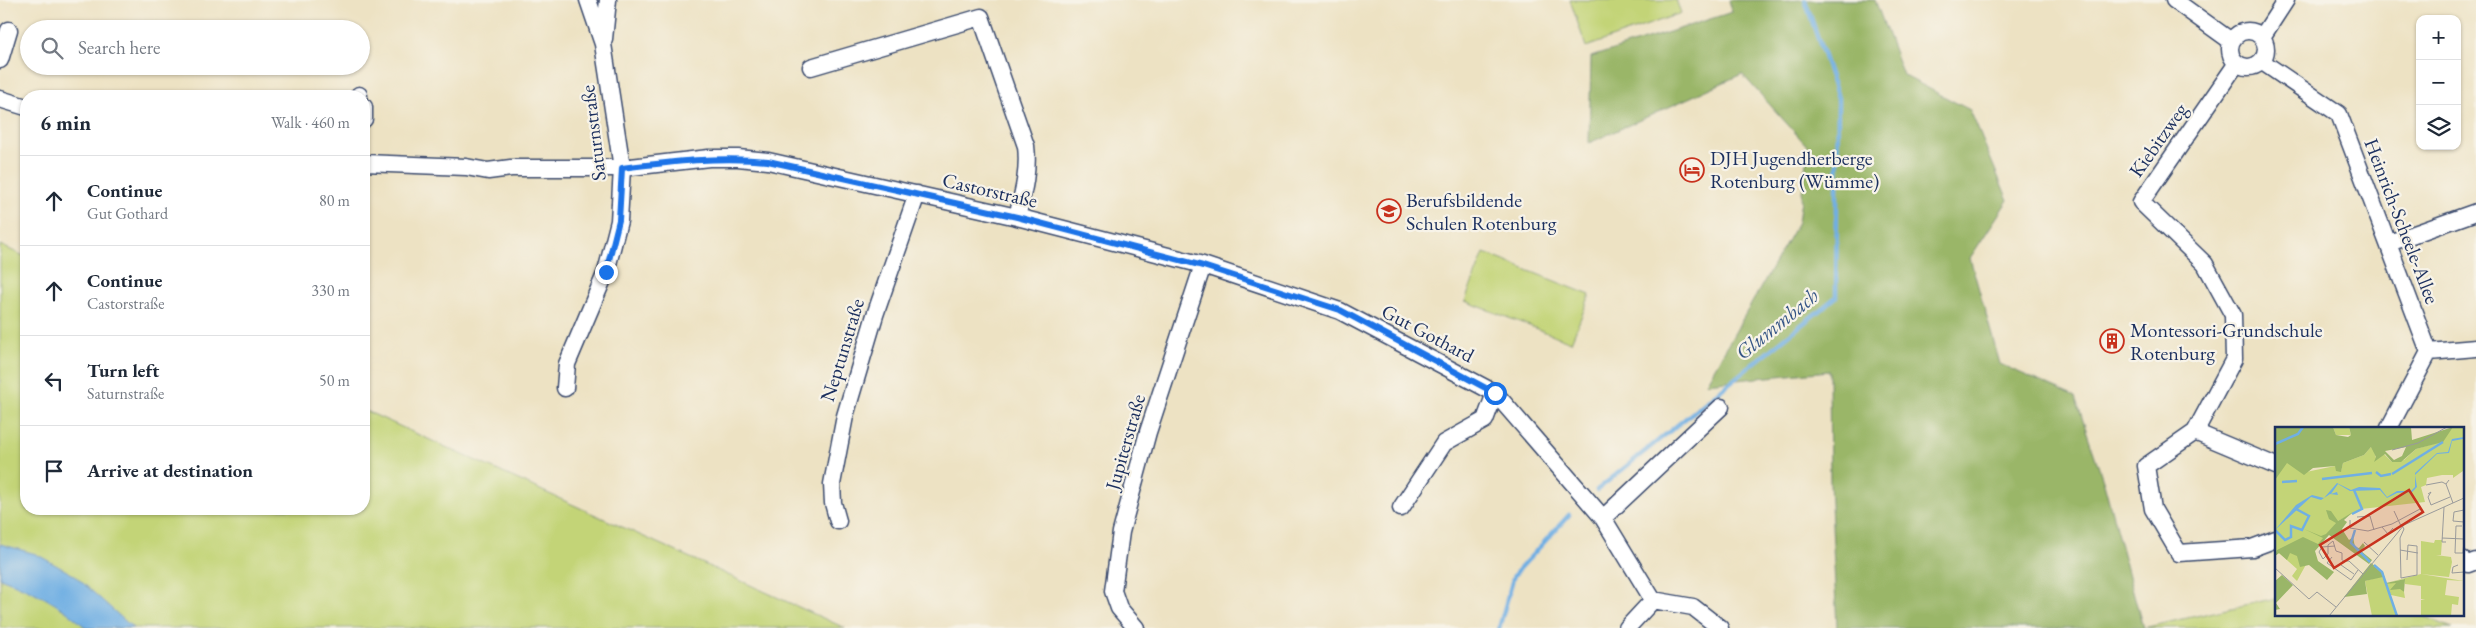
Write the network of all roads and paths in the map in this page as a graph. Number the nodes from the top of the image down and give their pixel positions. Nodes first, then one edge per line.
1 (588, 0) edge
2 (608, 0) edge
3 (2174, 0) edge
4 (2286, 0) edge
5 (9, 30) dead end
6 (2262, 38) junction
7 (2231, 41) junction
8 (603, 44) junction
9 (0, 60) edge
10 (2261, 61) junction
11 (2237, 64) junction
12 (812, 67) dead end
13 (0, 99) edge
14 (20, 105) edge
15 (370, 163) edge
16 (622, 168) junction
17 (917, 194) junction
18 (2476, 212) edge
19 (1017, 217) junction
20 (2389, 243) junction
21 (1203, 266) junction
22 (1340, 310) joint
23 (2476, 348) edge
24 (2429, 352) junction
25 (565, 388) dead end
26 (1495, 393) junction
27 (1721, 407) dead end
28 (2390, 427) edge
29 (2195, 432) junction
30 (2275, 466) edge
31 (1401, 508) dead end
32 (1603, 518) junction
33 (838, 521) dead end
34 (2275, 539) edge
35 (2464, 561) edge
36 (2476, 561) edge
37 (1653, 600) junction
38 (1136, 628) edge
39 (1627, 628) edge
40 (1720, 628) edge

1 - 8 street, Saturnstraße
2 - 8 street, Saturnstraße
3 - 7 street
4 - 6 street
5 - 9 street
6 - 7 street
6 - 10 street
7 - 11 street
8 - 16 street, Saturnstraße
10 - 11 street
10 - 20 street, Heinrich-Scheele-Allee
11 - 29 street, Kiebitzweg
12 - 19 street
13 - 14 street
15 - 16 street, Castorstraße
16 - 17 street, Castorstraße
16 - 25 street, Saturnstraße
17 - 19 street, Castorstraße
17 - 33 street, Neptunstraße
18 - 20 street
19 - 21 street, Castorstraße
20 - 24 street, Heinrich-Scheele-Allee
21 - 22 street, Castorstraße
21 - 38 street, Jupiterstraße
22 - 26 street, Gut Gothard
23 - 24 street
24 - 28 street
26 - 31 street
26 - 32 street, Gut Gothard
27 - 32 street
29 - 30 street
29 - 34 street, Kiebitzweg
32 - 37 street, Gut Gothard
35 - 36 street
37 - 39 street
37 - 40 street

